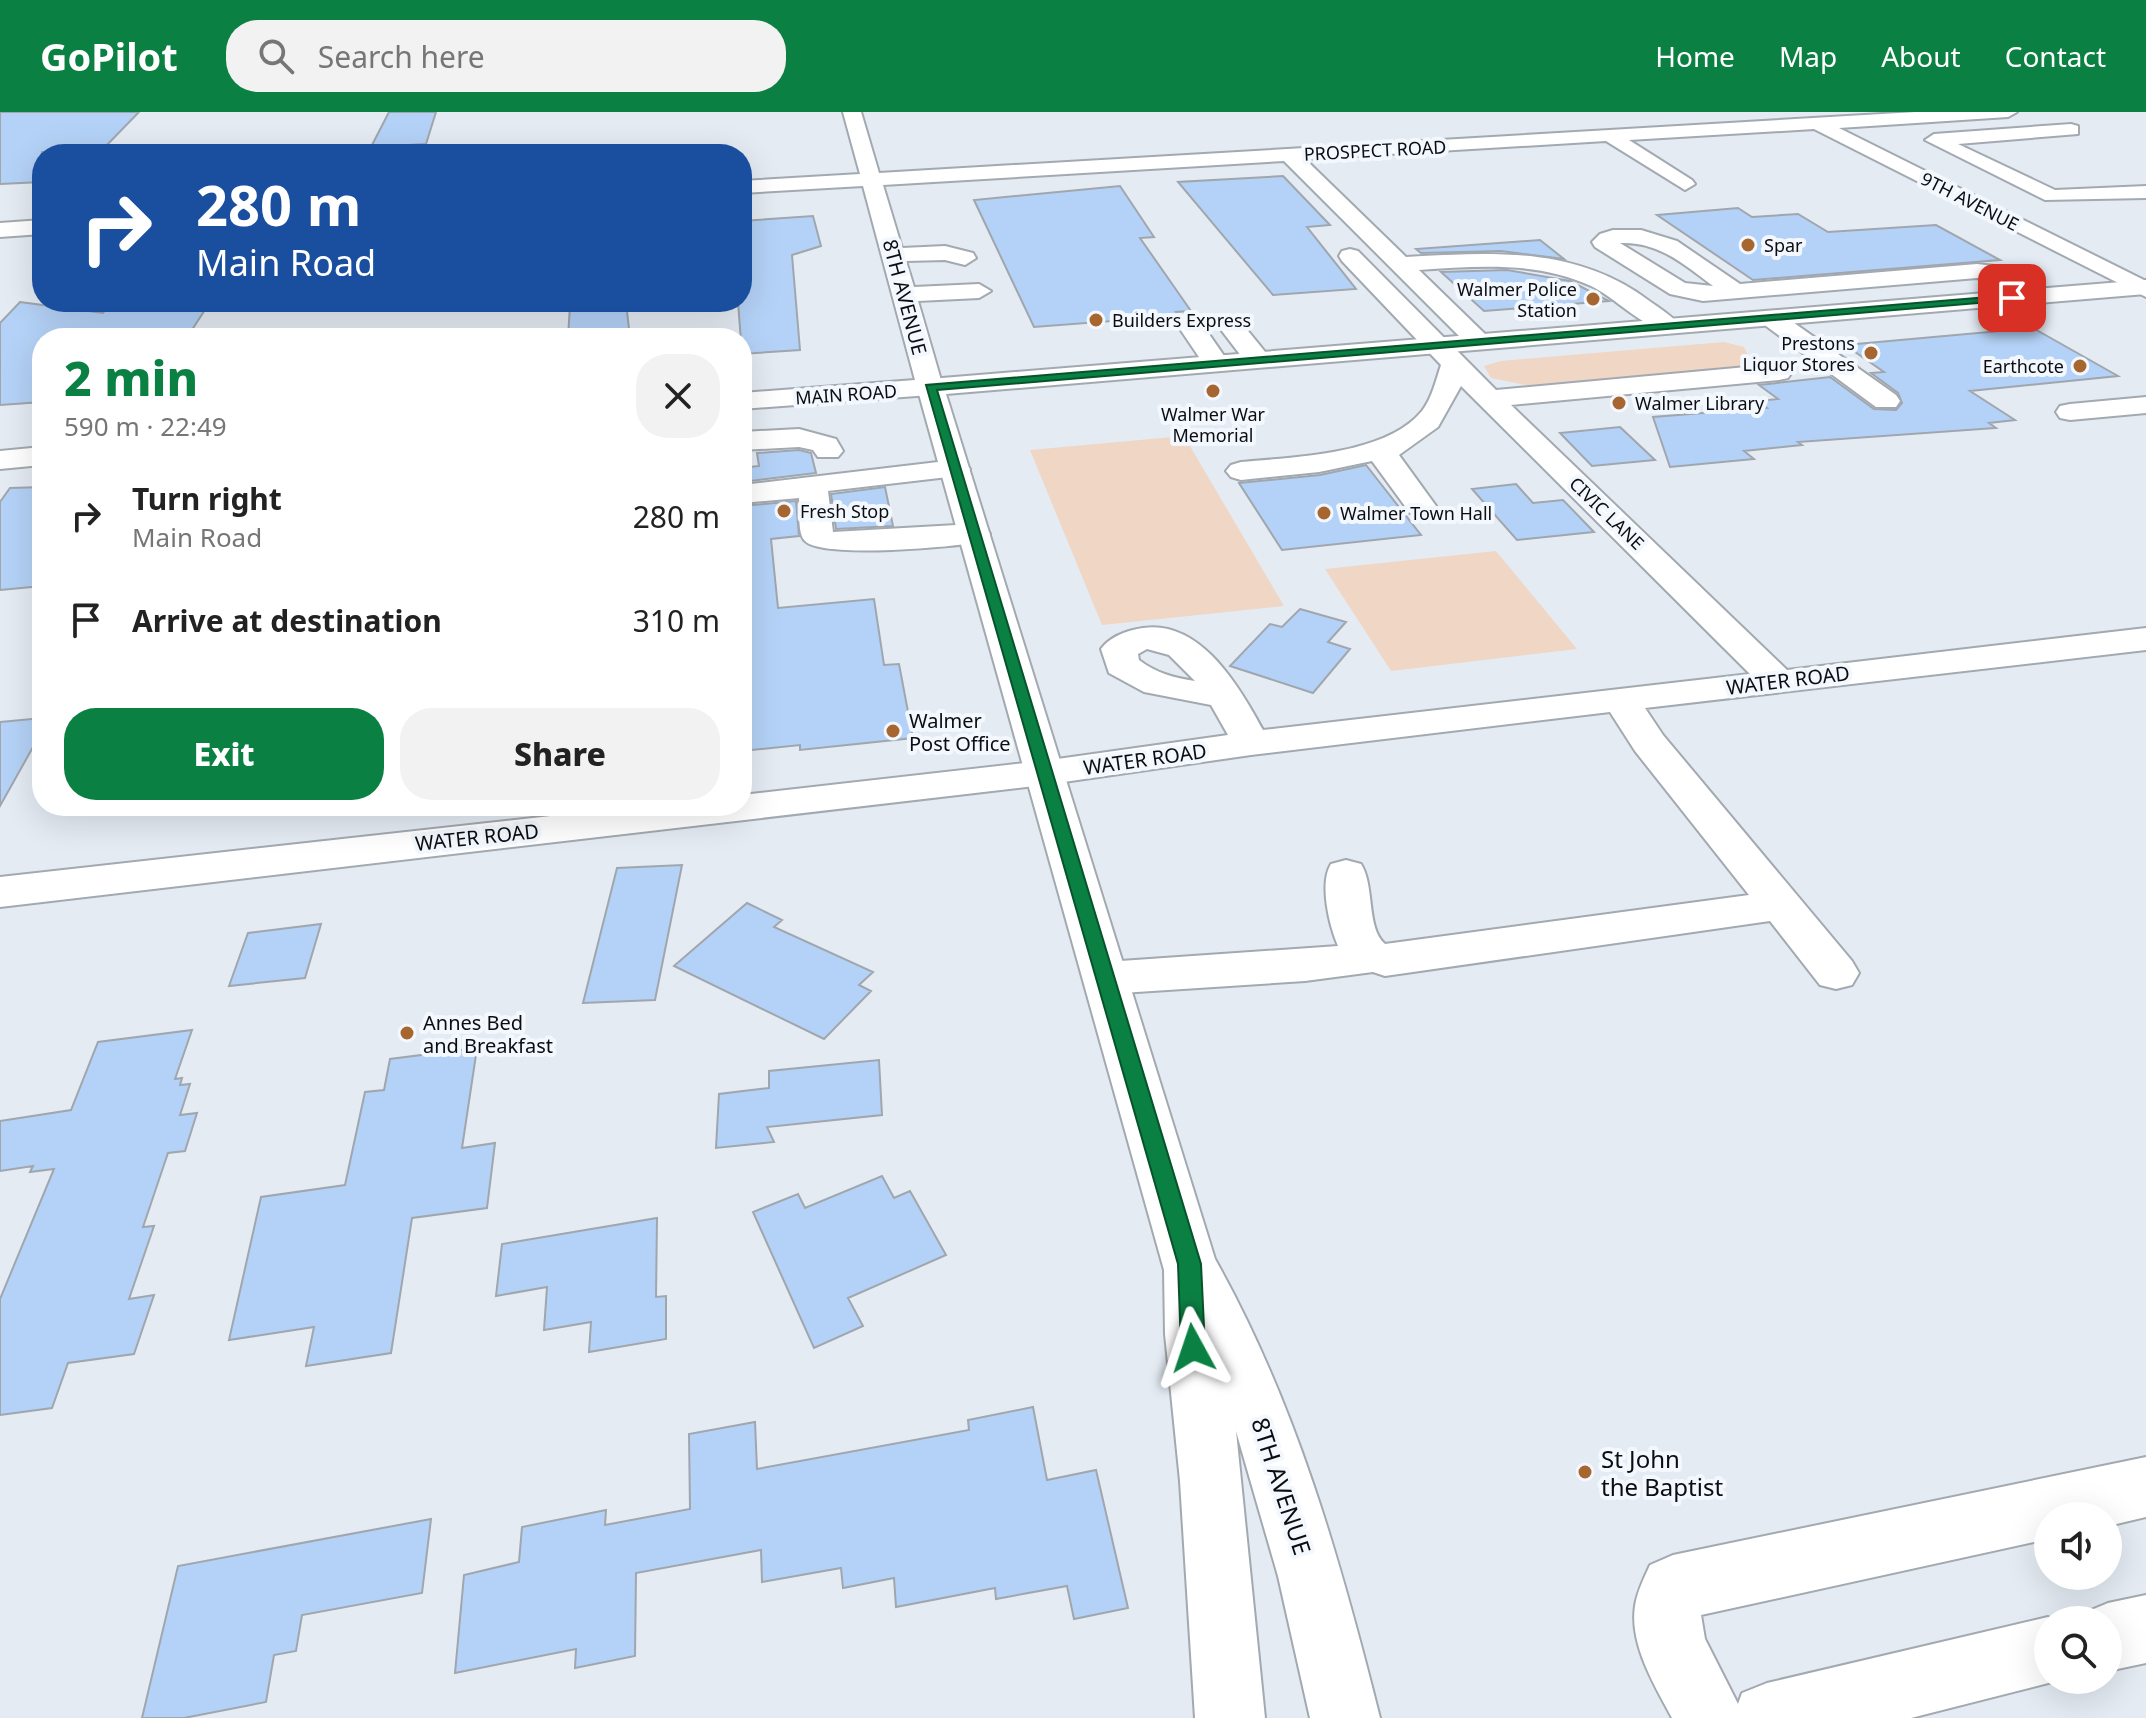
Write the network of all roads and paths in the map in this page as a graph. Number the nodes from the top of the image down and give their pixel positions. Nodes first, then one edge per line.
1 (852, 112) edge
2 (1795, 112) edge
3 (2008, 112) edge
4 (1816, 123) junction
5 (2071, 130) dead end
6 (1610, 136) junction
7 (1475, 144) junction
8 (1289, 155) junction
9 (1497, 163) dead end
10 (873, 179) junction
11 (1685, 184) dead end
12 (752, 186) edge
13 (2027, 186) junction
14 (1948, 190) junction
15 (2146, 192) edge
16 (1905, 194) dead end
17 (1979, 206) junction
18 (1934, 209) dead end
19 (32, 228) edge
20 (0, 230) edge
21 (894, 255) junction
22 (1350, 256) dead end
23 (965, 258) dead end
24 (1401, 264) junction
25 (2144, 288) edge
26 (1732, 289) junction
27 (979, 291) dead end
28 (1703, 294) junction
29 (905, 295) junction
30 (2041, 295) junction
31 (1771, 318) junction
32 (1740, 320) junction
33 (1231, 326) dead end
34 (1668, 327) junction
35 (1193, 329) dead end
36 (1478, 341) junction
37 (1446, 353) junction
38 (1257, 359) junction
39 (1216, 363) junction
40 (1779, 372) dead end
41 (930, 387) junction
42 (1489, 399) junction
43 (752, 400) edge
44 (1886, 401) dead end
45 (2146, 405) edge
46 (2070, 412) dead end
47 (752, 440) edge
48 (1386, 450) junction
49 (828, 451) dead end
50 (32, 457) edge
51 (0, 460) edge
52 (955, 469) junction
53 (1241, 471) dead end
54 (813, 488) junction
55 (752, 493) edge
56 (1421, 506) dead end
57 (974, 534) junction
58 (2146, 639) edge
59 (1778, 681) junction
60 (1223, 695) dead end
61 (1621, 701) junction
62 (1251, 743) junction
63 (1043, 773) junction
64 (752, 806) edge
65 (666, 816) edge
66 (1346, 874) dead end
67 (0, 892) edge
68 (1781, 905) junction
69 (1371, 957) junction
70 (1836, 973) dead end
71 (1106, 978) junction
72 (1189, 1264) junction
73 (2146, 1487) edge
74 (2146, 1629) edge
75 (2122, 1634) edge
76 (2034, 1654) edge
77 (1782, 1716) edge
78 (1230, 1718) edge
79 (1345, 1718) edge
80 (1709, 1718) edge

1 - 10 street, 8TH AVENUE
2 - 4 street, 9TH AVENUE
3 - 4 street, PROSPECT ROAD
4 - 6 street, PROSPECT ROAD
4 - 14 street, 9TH AVENUE
5 - 13 street
6 - 7 street, PROSPECT ROAD
6 - 11 street
7 - 8 street, PROSPECT ROAD
7 - 9 street
8 - 10 street, PROSPECT ROAD
8 - 24 street
10 - 12 street, PROSPECT ROAD
10 - 21 street, 8TH AVENUE
13 - 14 street
13 - 15 street
14 - 16 street
14 - 17 street, 9TH AVENUE
17 - 18 street
17 - 25 street, 9TH AVENUE
19 - 20 street
21 - 23 street
21 - 29 street, 8TH AVENUE
22 - 37 street, CIVIC LANE
24 - 34 street
24 - 36 street
25 - 30 street, MAIN ROAD
26 - 28 street
26 - 28 street
26 - 30 street
27 - 29 street
28 - 32 street
29 - 41 street, 8TH AVENUE
30 - 31 street, MAIN ROAD
31 - 32 street, MAIN ROAD
31 - 44 street
32 - 34 street, MAIN ROAD
33 - 38 street
34 - 36 street, MAIN ROAD
35 - 39 street
36 - 37 street, MAIN ROAD
37 - 38 street, MAIN ROAD
37 - 42 street, CIVIC LANE
37 - 48 street
38 - 39 street, MAIN ROAD
39 - 41 street, MAIN ROAD
40 - 42 street
41 - 43 street, MAIN ROAD
41 - 52 street, 8TH AVENUE
42 - 59 street, CIVIC LANE
45 - 46 street
47 - 49 street
48 - 53 street
48 - 56 street
50 - 51 street
52 - 54 street
52 - 57 street, 8TH AVENUE
54 - 55 street
54 - 57 street
57 - 63 street, 8TH AVENUE
58 - 59 street, WATER ROAD
59 - 61 street, WATER ROAD
60 - 62 street
61 - 62 street, WATER ROAD
61 - 68 street
62 - 63 street, WATER ROAD
63 - 64 street, WATER ROAD
63 - 71 street, 8TH AVENUE
65 - 67 street, WATER ROAD
66 - 69 street
68 - 69 street
68 - 70 street
69 - 71 street
71 - 72 street, 8TH AVENUE
72 - 78 street, 8TH AVENUE
72 - 79 street, 8TH AVENUE
73 - 80 street
74 - 75 street
76 - 77 street

